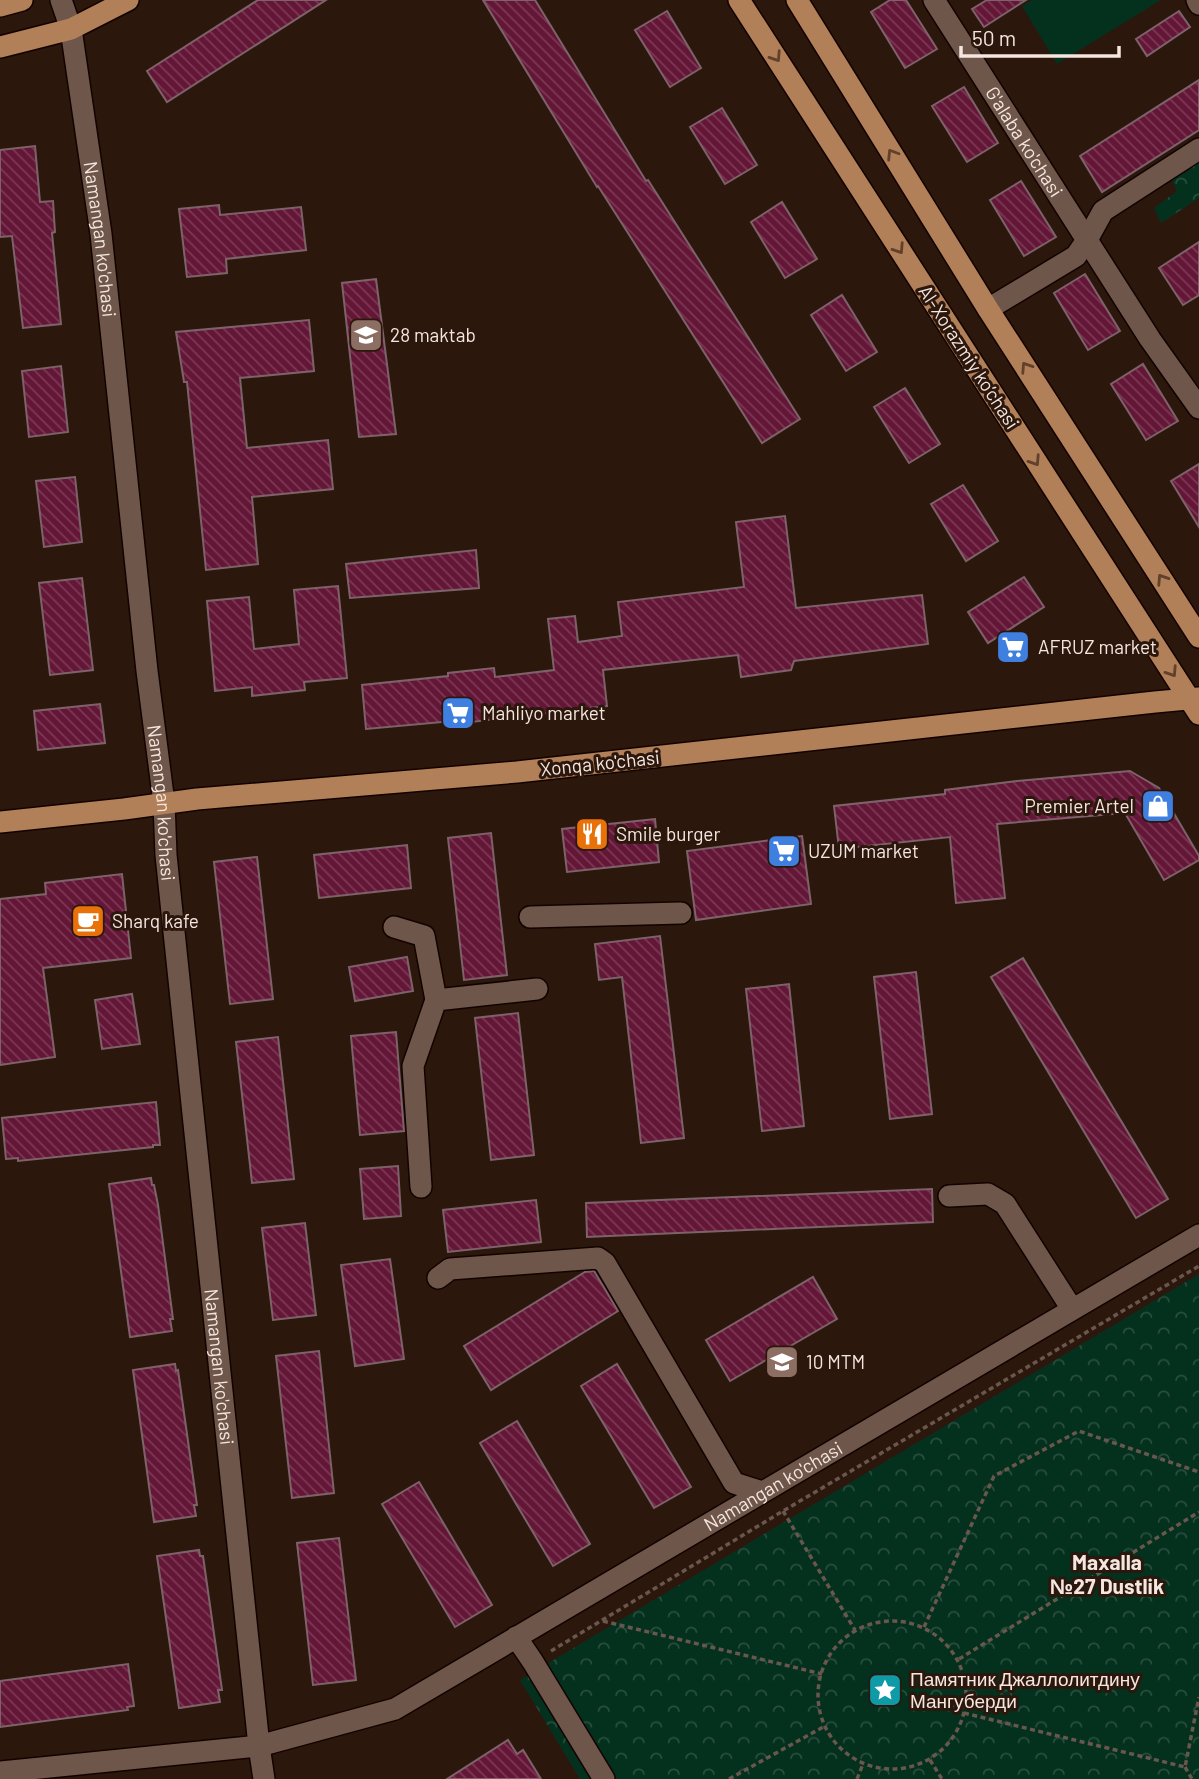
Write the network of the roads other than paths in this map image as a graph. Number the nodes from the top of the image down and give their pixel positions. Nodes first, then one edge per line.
1 (22, 0) edge
2 (61, 0) edge
3 (128, 0) edge
4 (739, 0) edge
5 (797, 0) edge
6 (940, 2) edge
7 (0, 6) edge
8 (71, 29) junction
9 (0, 47) edge
10 (1199, 149) edge
11 (1087, 240) junction
12 (988, 309) junction
13 (1199, 408) edge
14 (1199, 636) edge
15 (1196, 704) edge
16 (164, 803) junction
17 (0, 822) edge
18 (681, 913) dead end
19 (530, 917) dead end
20 (394, 927) dead end
21 (537, 989) dead end
22 (436, 1000) junction
23 (421, 1187) dead end
24 (949, 1196) dead end
25 (1199, 1235) edge
26 (438, 1278) dead end
27 (1072, 1309) junction
28 (762, 1492) junction
29 (516, 1637) junction
30 (259, 1746) junction
31 (0, 1772) edge
32 (264, 1779) edge
33 (604, 1779) edge

1 - 7 main road
2 - 8 street, Namangan ko'chasi
3 - 8 main road
4 -> 15 main road, Al-Xorazmiy ko’chasi
12 -> 5 main road
6 - 11 street, G'alaba ko'chasi
8 - 9 main road
8 - 16 street, Namangan ko'chasi
10 - 11 street
11 - 12 street
11 - 13 street, G'alaba ko'chasi
14 -> 12 main road
15 - 16 main road, Xonqa ko'chasi
16 - 17 main road, Xonqa ko'chasi
16 - 30 street, Namangan ko'chasi
18 - 19 street
20 - 22 street
21 - 22 street
22 - 23 street
24 - 27 street
25 - 27 street, Namangan ko'chasi
26 - 28 street
27 - 28 street, Namangan ko'chasi
28 - 29 street, Namangan ko'chasi
29 - 30 street, Namangan ko'chasi
29 - 33 street
30 - 31 street, Namangan ko'chasi
30 - 32 street, Namangan ko'chasi

